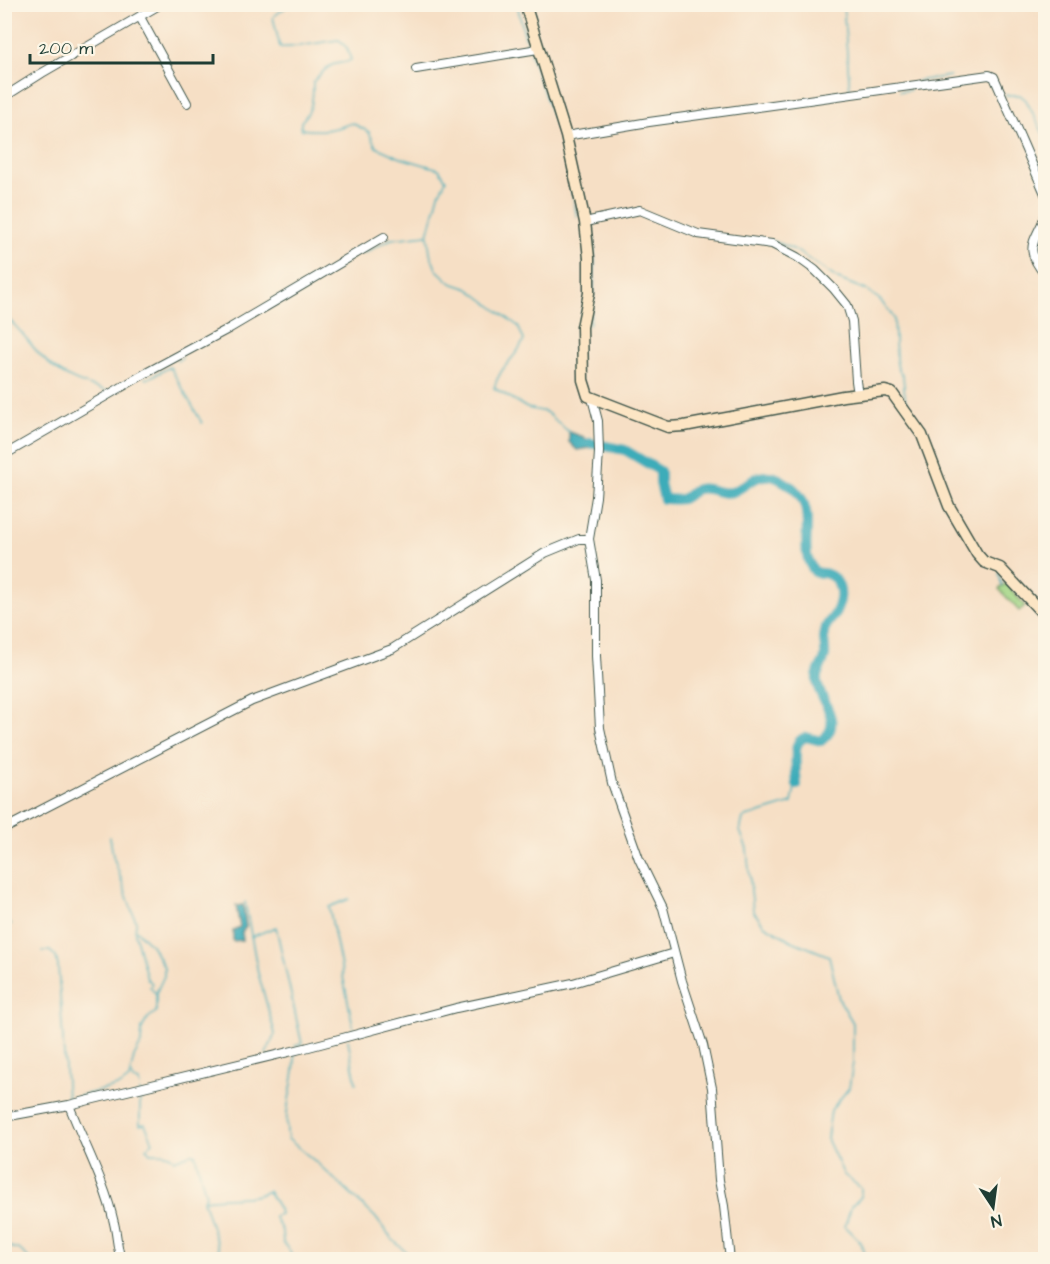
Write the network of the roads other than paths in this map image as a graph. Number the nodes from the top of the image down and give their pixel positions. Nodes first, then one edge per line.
1 (161, 4) edge
2 (525, 4) edge
3 (140, 17) junction
4 (538, 49) junction
5 (416, 69) dead end
6 (4, 97) edge
7 (187, 103) dead end
8 (566, 136) junction
9 (1046, 196) edge
10 (1046, 213) edge
11 (585, 222) junction
12 (384, 237) dead end
13 (1046, 276) edge
14 (862, 394) junction
15 (592, 398) junction
16 (4, 455) edge
17 (589, 539) junction
18 (1046, 617) edge
19 (4, 829) edge
20 (674, 953) junction
21 (69, 1105) junction
22 (4, 1117) edge
23 (121, 1260) edge
24 (730, 1260) edge

1 - 3 street
2 - 4 main road
3 - 6 street
3 - 7 street
4 - 5 street
4 - 8 main road
8 - 9 street
8 - 11 main road
10 - 13 street
11 - 14 street
11 - 15 main road
12 - 16 street
14 - 15 main road
14 - 18 main road
15 - 17 street
17 - 19 street
17 - 20 street
20 - 21 street
20 - 24 street
21 - 22 street
21 - 23 street

